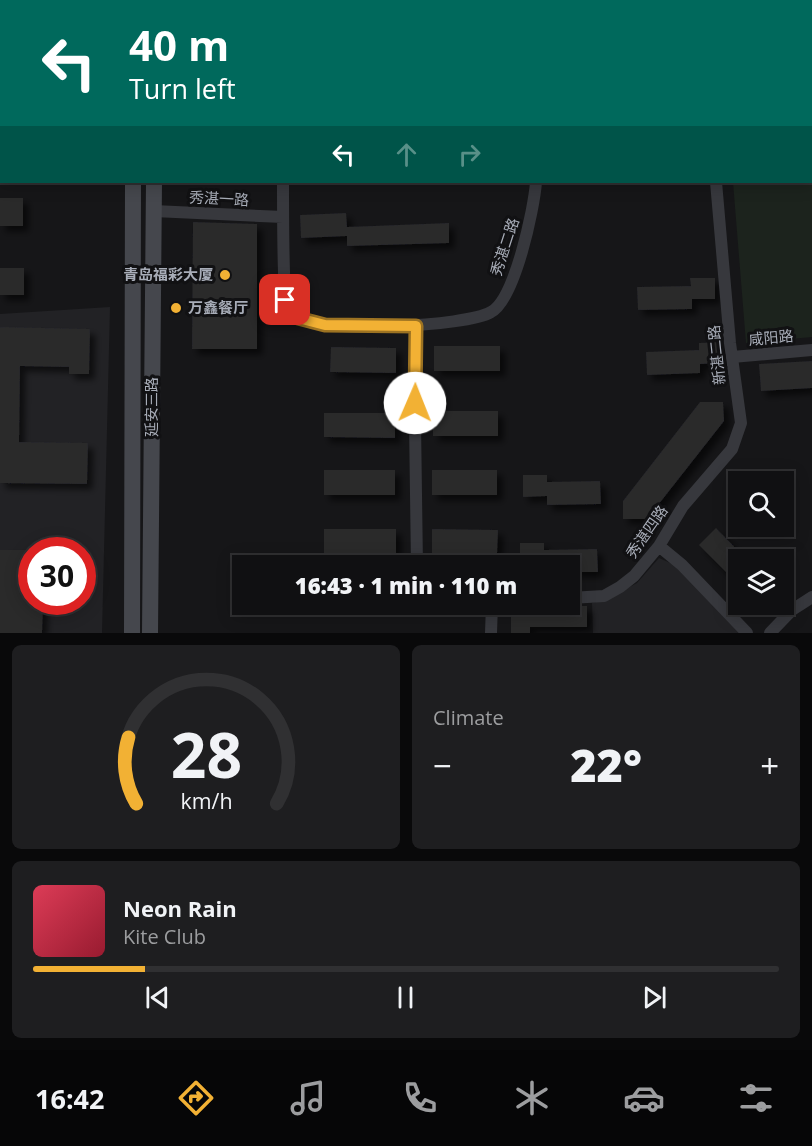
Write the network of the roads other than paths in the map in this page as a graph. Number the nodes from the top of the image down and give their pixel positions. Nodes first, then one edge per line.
1 (134, 183) edge
2 (154, 183) edge
3 (283, 183) edge
4 (536, 183) edge
5 (716, 183) edge
6 (154, 211) junction
7 (283, 217) junction
8 (416, 326) junction
9 (812, 350) edge
10 (732, 357) junction
11 (683, 506) joint
12 (659, 546) junction
13 (417, 555) edge
14 (580, 597) edge
15 (812, 597) edge
16 (492, 615) edge
17 (132, 633) edge
18 (150, 633) edge
19 (491, 633) edge
20 (747, 633) edge
21 (770, 633) edge

1 - 17 main road, 延安三路
2 - 6 main road, 延安三路
3 - 7 street
4 - 8 street, 秀湛二路
5 - 10 street, 新湛二路
6 - 7 street, 秀湛一路
6 - 18 main road, 延安三路
7 - 8 street
8 - 13 street
9 - 10 street, 咸阳路
10 - 11 street, 新湛二路
11 - 12 street, 秀湛四路
12 - 14 street, 秀湛四路
12 - 20 street
15 - 21 street
16 - 19 street

